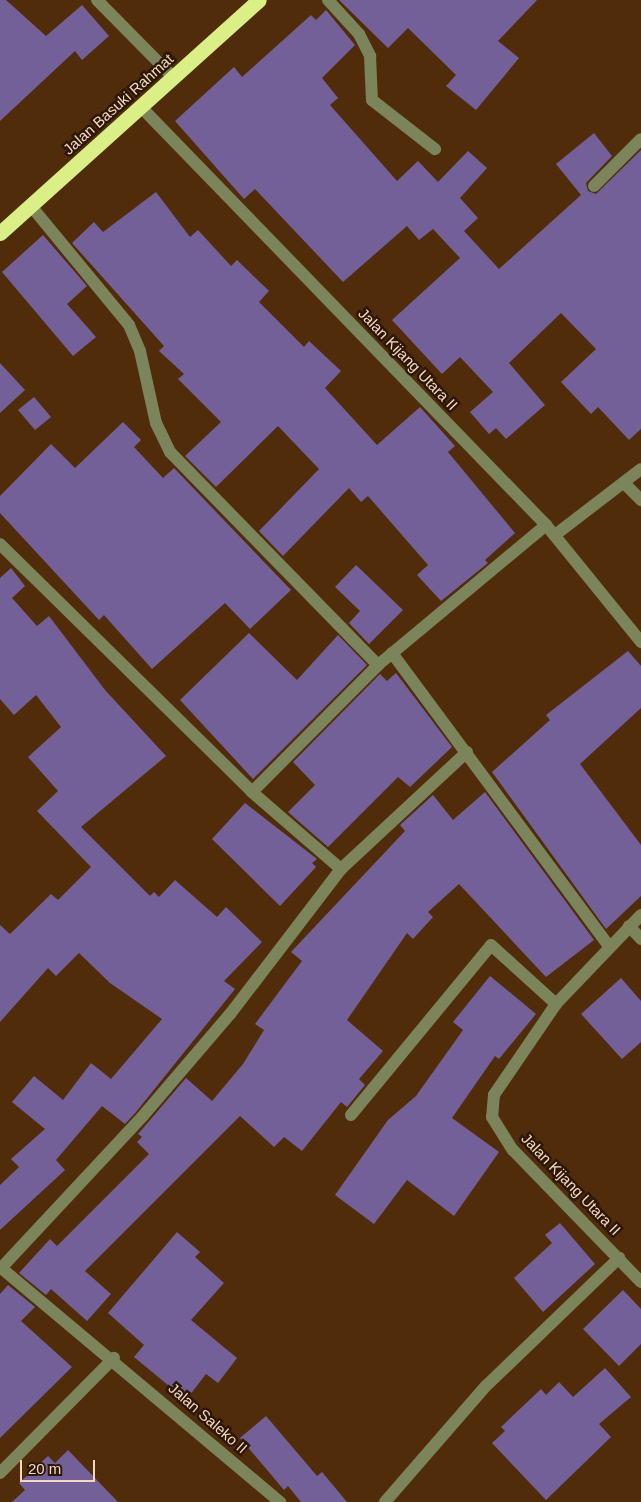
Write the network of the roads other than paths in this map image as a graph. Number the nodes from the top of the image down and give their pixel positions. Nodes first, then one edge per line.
1 (97, 0) edge
2 (259, 0) edge
3 (328, 0) edge
4 (172, 77) junction
5 (141, 107) junction
6 (641, 139) edge
7 (436, 149) dead end
8 (594, 186) dead end
9 (30, 206) junction
10 (0, 233) edge
11 (641, 469) edge
12 (625, 484) junction
13 (641, 500) edge
14 (546, 525) junction
15 (555, 535) junction
16 (0, 544) edge
17 (641, 642) edge
18 (392, 653) junction
19 (378, 665) junction
20 (467, 752) junction
21 (252, 792) junction
22 (342, 869) junction
23 (641, 915) edge
24 (629, 926) junction
25 (641, 939) edge
26 (609, 946) junction
27 (556, 1004) junction
28 (351, 1115) dead end
29 (619, 1258) junction
30 (0, 1267) edge
31 (641, 1282) edge
32 (114, 1358) junction
33 (0, 1473) edge
34 (280, 1502) edge
35 (385, 1502) edge

1 - 4 street
2 - 4 highway, Jalan Basuki Rahmat
3 - 7 street
4 - 5 highway, Jalan Basuki Rahmat
5 - 9 highway, Jalan Basuki Rahmat
5 - 14 street, Jalan Kijang Utara II
6 - 8 street
9 - 10 highway, Jalan Basuki Rahmat
9 - 19 street
11 - 12 street
12 - 13 street
12 - 15 street
14 - 15 street, Jalan Kijang Utara II
14 - 18 street
15 - 17 street, Jalan Kijang Utara II
16 - 21 street
18 - 19 street
18 - 20 street
19 - 21 street
20 - 22 street
20 - 26 street
21 - 22 street
22 - 30 street
23 - 24 street, Jalan Kijang Utara II
24 - 25 street
24 - 26 street, Jalan Kijang Utara II
26 - 27 street, Jalan Kijang Utara II
27 - 28 street
27 - 29 street, Jalan Kijang Utara II
29 - 31 street, Jalan Kijang Utara II
29 - 35 street
30 - 32 street, Jalan Saleko II
32 - 33 street
32 - 34 street, Jalan Saleko II

